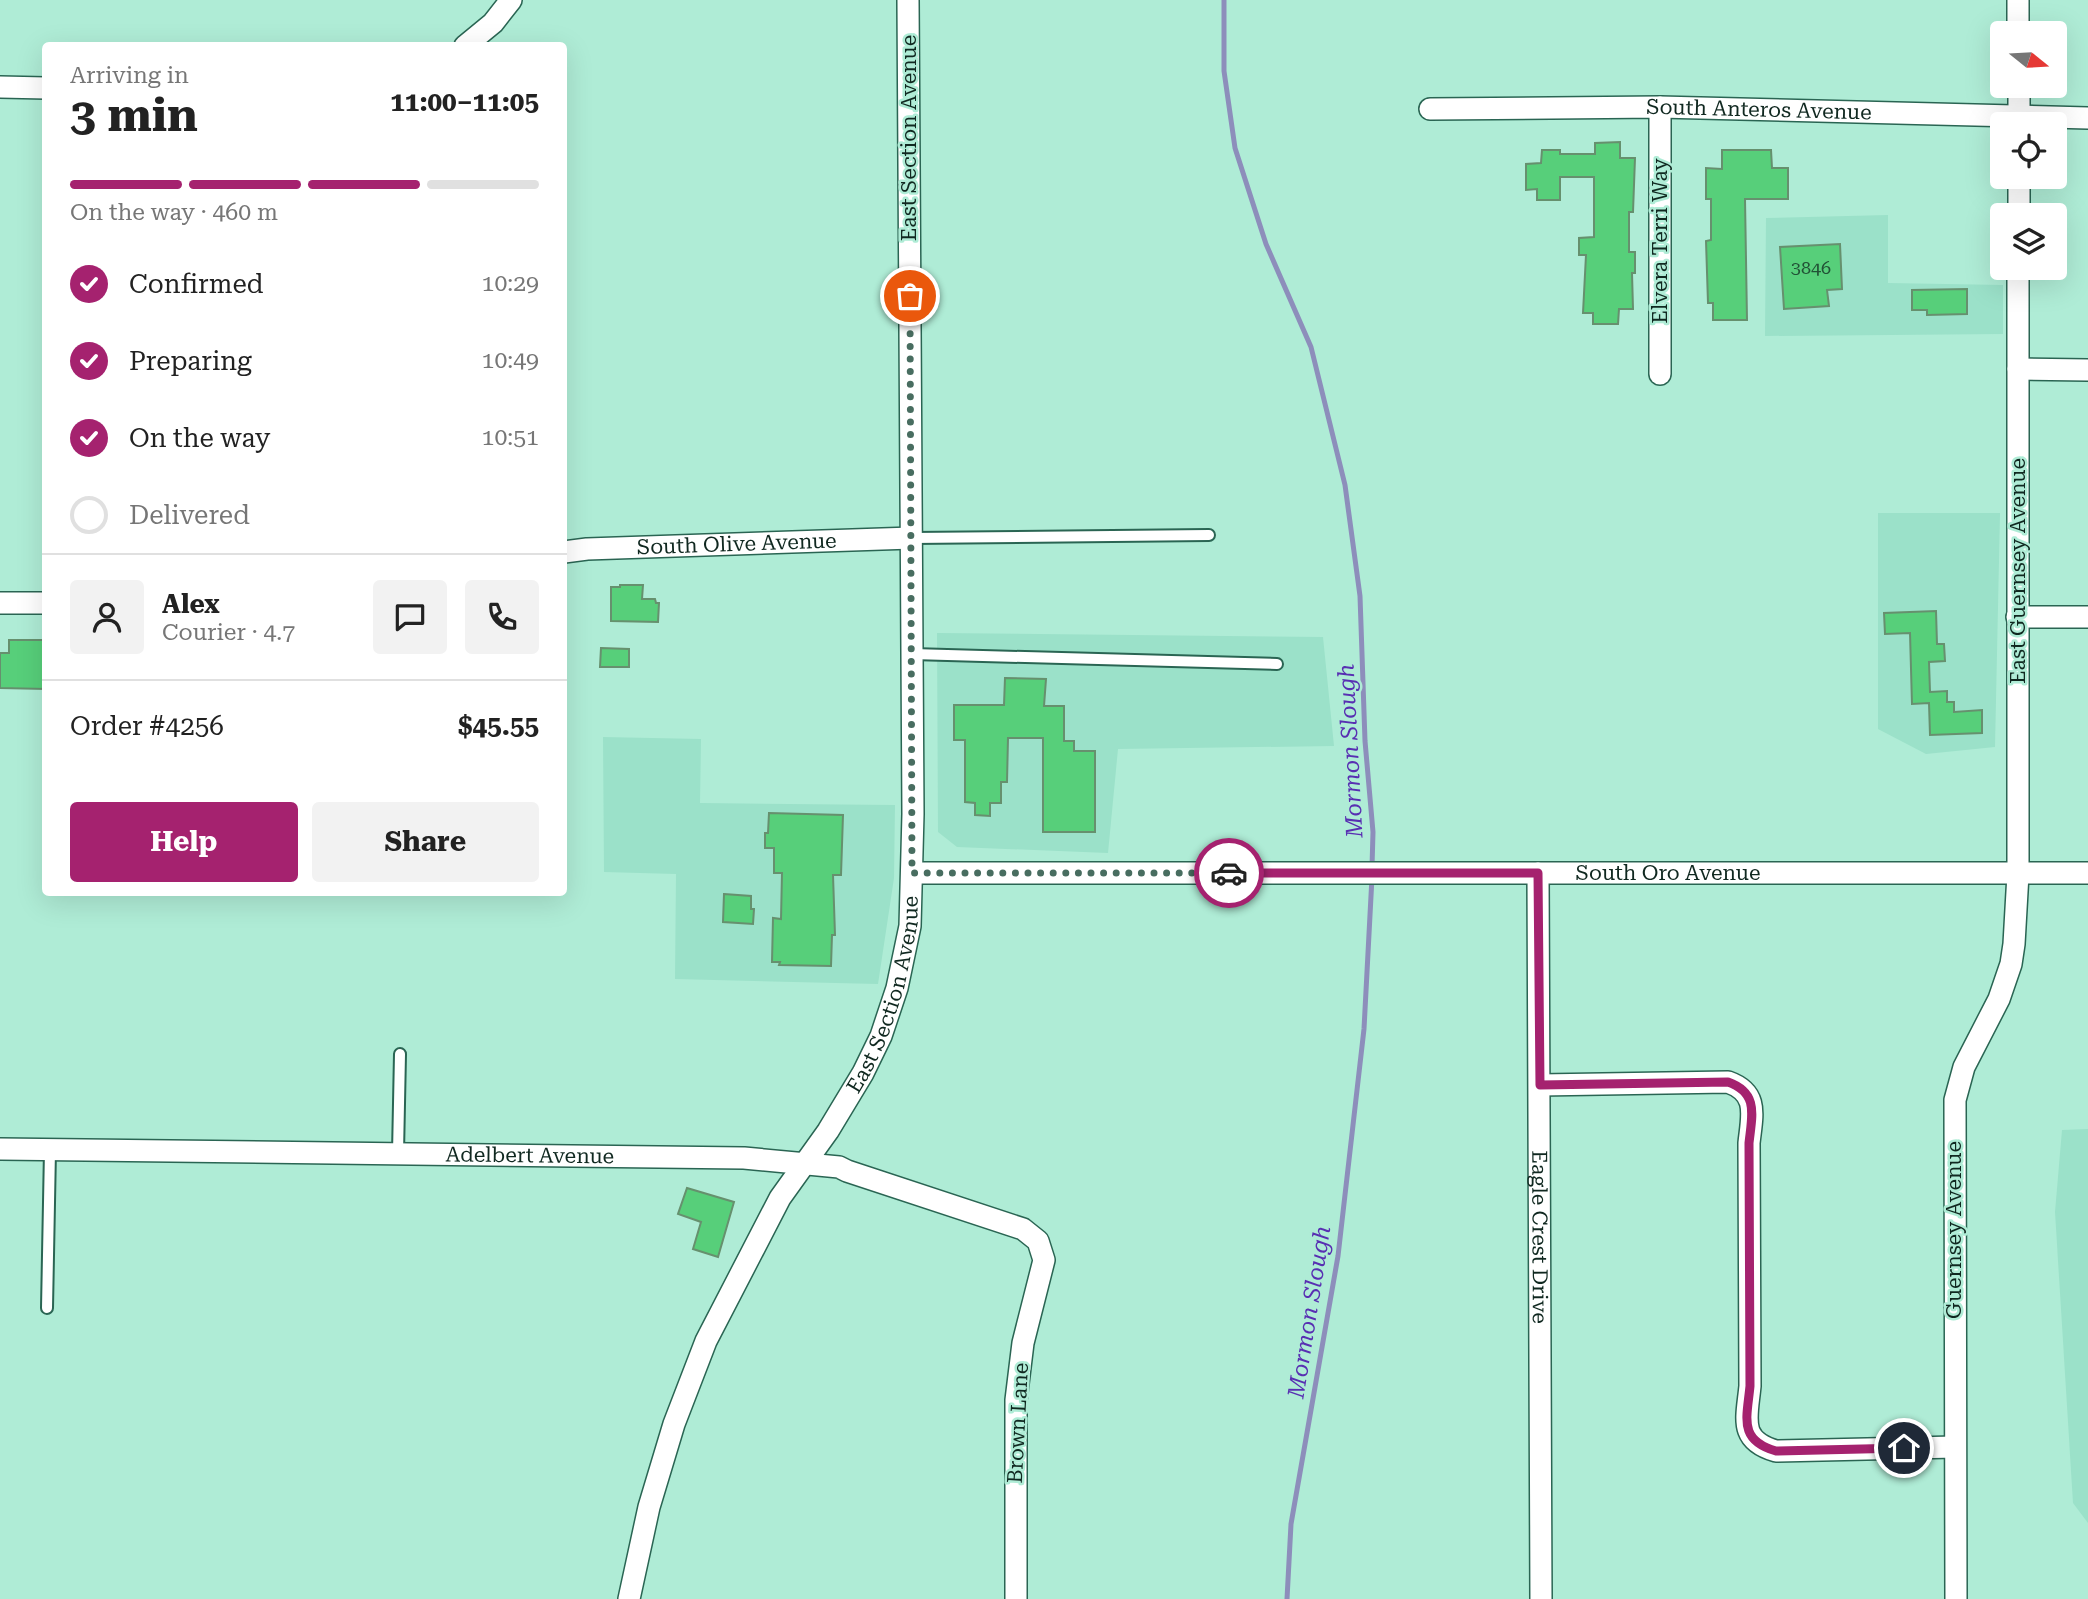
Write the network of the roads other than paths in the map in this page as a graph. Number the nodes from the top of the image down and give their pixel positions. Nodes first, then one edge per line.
1 (511, 0) edge
2 (908, 0) edge
3 (2018, 0) edge
4 (2018, 21) edge
5 (469, 42) edge
6 (0, 87) edge
7 (42, 88) edge
8 (1660, 107) junction
9 (1430, 109) dead end
10 (2088, 118) edge
11 (2067, 119) edge
12 (1990, 120) edge
13 (2018, 280) edge
14 (2018, 369) junction
15 (2088, 370) edge
16 (1660, 374) dead end
17 (1209, 535) dead end
18 (912, 538) junction
19 (567, 552) edge
20 (0, 603) edge
21 (42, 603) edge
22 (2017, 617) junction
23 (2088, 617) edge
24 (912, 654) junction
25 (1277, 664) dead end
26 (912, 873) junction
27 (1538, 873) junction
28 (2088, 873) edge
29 (2018, 874) junction
30 (400, 1054) dead end
31 (1540, 1085) junction
32 (0, 1149) edge
33 (50, 1150) junction
34 (398, 1153) junction
35 (804, 1163) junction
36 (1042, 1249) joint
37 (47, 1308) dead end
38 (1955, 1447) junction
39 (629, 1599) edge
40 (1016, 1599) edge
41 (1541, 1599) edge
42 (1956, 1599) edge

1 - 5 street
2 - 18 street, East Section Avenue
3 - 4 street
6 - 7 street
8 - 9 street, South Anteros Avenue
8 - 12 street, South Anteros Avenue
8 - 16 street, Elvera Terri Way
10 - 11 street, South Anteros Avenue
13 - 14 street, East Guernsey Avenue
14 - 15 street
14 - 22 street, East Guernsey Avenue
17 - 18 lane
18 - 19 street, South Olive Avenue
18 - 24 street, East Section Avenue
20 - 21 street
22 - 23 street
22 - 29 street, East Guernsey Avenue
24 - 25 lane
24 - 26 street, East Section Avenue
26 - 27 street, South Oro Avenue
26 - 35 street, East Section Avenue
27 - 29 street, South Oro Avenue
27 - 31 street, Eagle Crest Drive
28 - 29 street, South Oro Avenue
29 - 38 street, Guernsey Avenue
30 - 34 lane
31 - 38 street
31 - 41 street, Eagle Crest Drive
32 - 33 street, Adelbert Avenue
33 - 34 street, Adelbert Avenue
33 - 37 lane
34 - 35 street, Adelbert Avenue
35 - 36 street, Adelbert Avenue
35 - 39 street, East Section Avenue
36 - 40 street, Brown Lane
38 - 42 street, Guernsey Avenue

